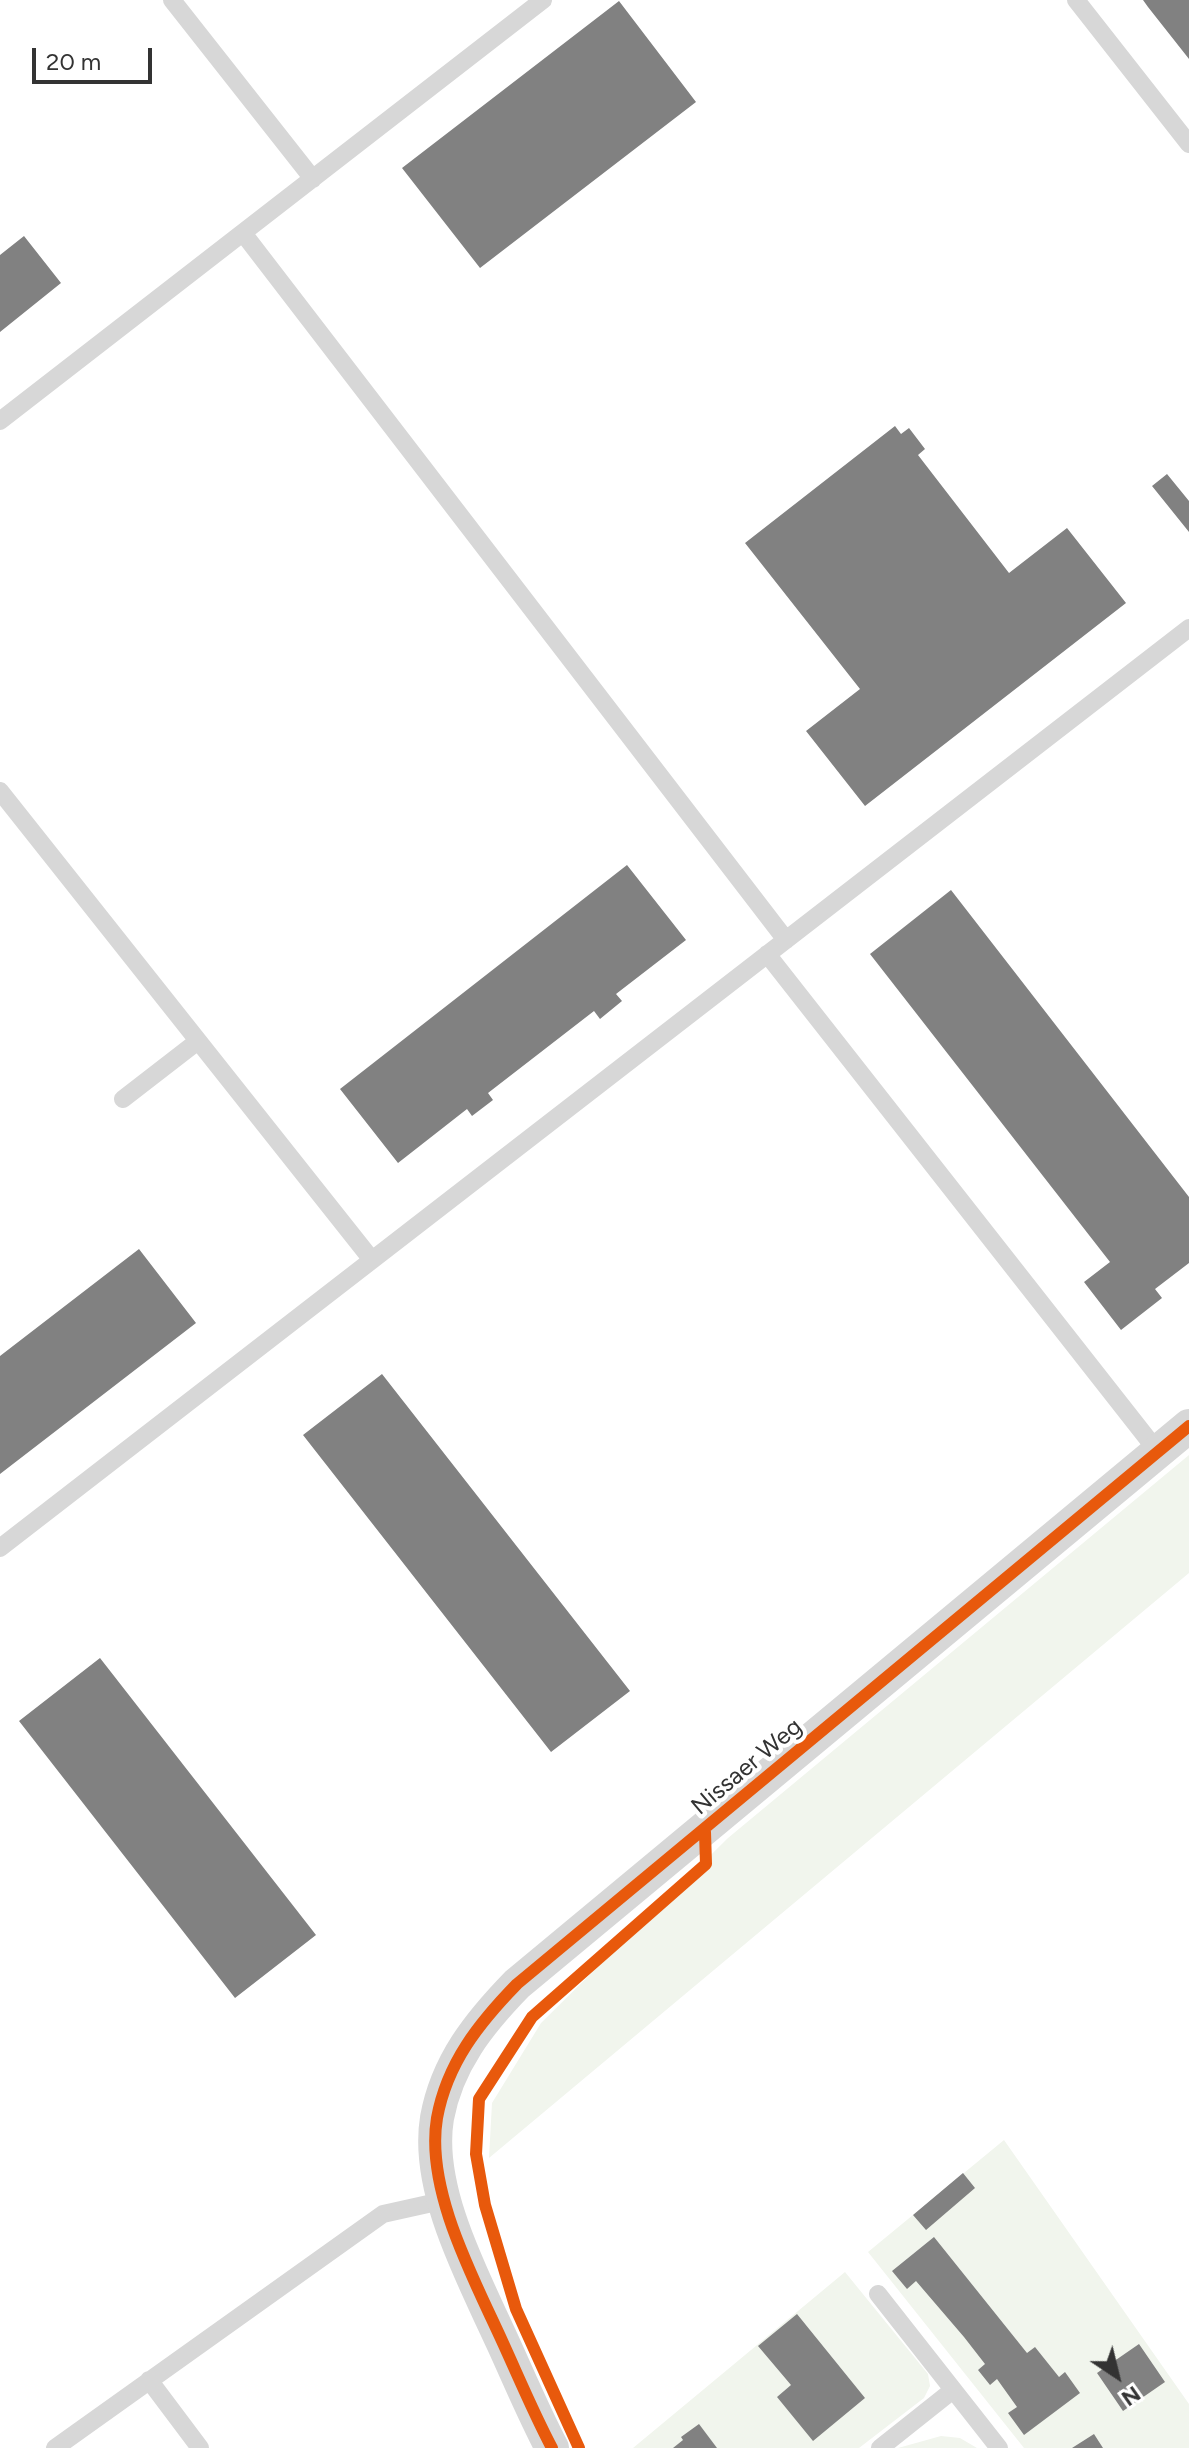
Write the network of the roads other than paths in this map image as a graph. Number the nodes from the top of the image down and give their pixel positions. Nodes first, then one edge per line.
1 (172, 0) edge
2 (543, 0) edge
3 (1076, 0) edge
4 (1189, 144) edge
5 (313, 179) junction
6 (243, 233) junction
7 (0, 421) edge
8 (1189, 628) edge
9 (0, 791) edge
10 (786, 940) junction
11 (767, 954) junction
12 (198, 1041) junction
13 (123, 1099) dead end
14 (372, 1260) junction
15 (1189, 1426) edge
16 (1158, 1452) junction
17 (0, 1548) edge
18 (446, 2200) junction
19 (878, 2294) dead end
20 (149, 2380) junction
21 (953, 2390) junction
22 (55, 2448) edge
23 (200, 2448) edge
24 (552, 2448) edge
25 (880, 2448) edge
26 (999, 2448) edge

1 - 5 lane
2 - 5 lane
3 - 4 lane
5 - 6 lane
6 - 7 lane
6 - 10 lane
8 - 10 lane
9 - 12 lane
10 - 11 lane
11 - 14 lane
11 - 16 lane
12 - 13 lane
12 - 14 lane
14 - 17 lane
15 - 16 street, Nissaer Weg
16 - 18 street, Nissaer Weg
18 - 20 lane
18 - 24 street, Nissaer Weg
19 - 21 lane
20 - 22 lane
20 - 23 lane
21 - 25 lane
21 - 26 lane

